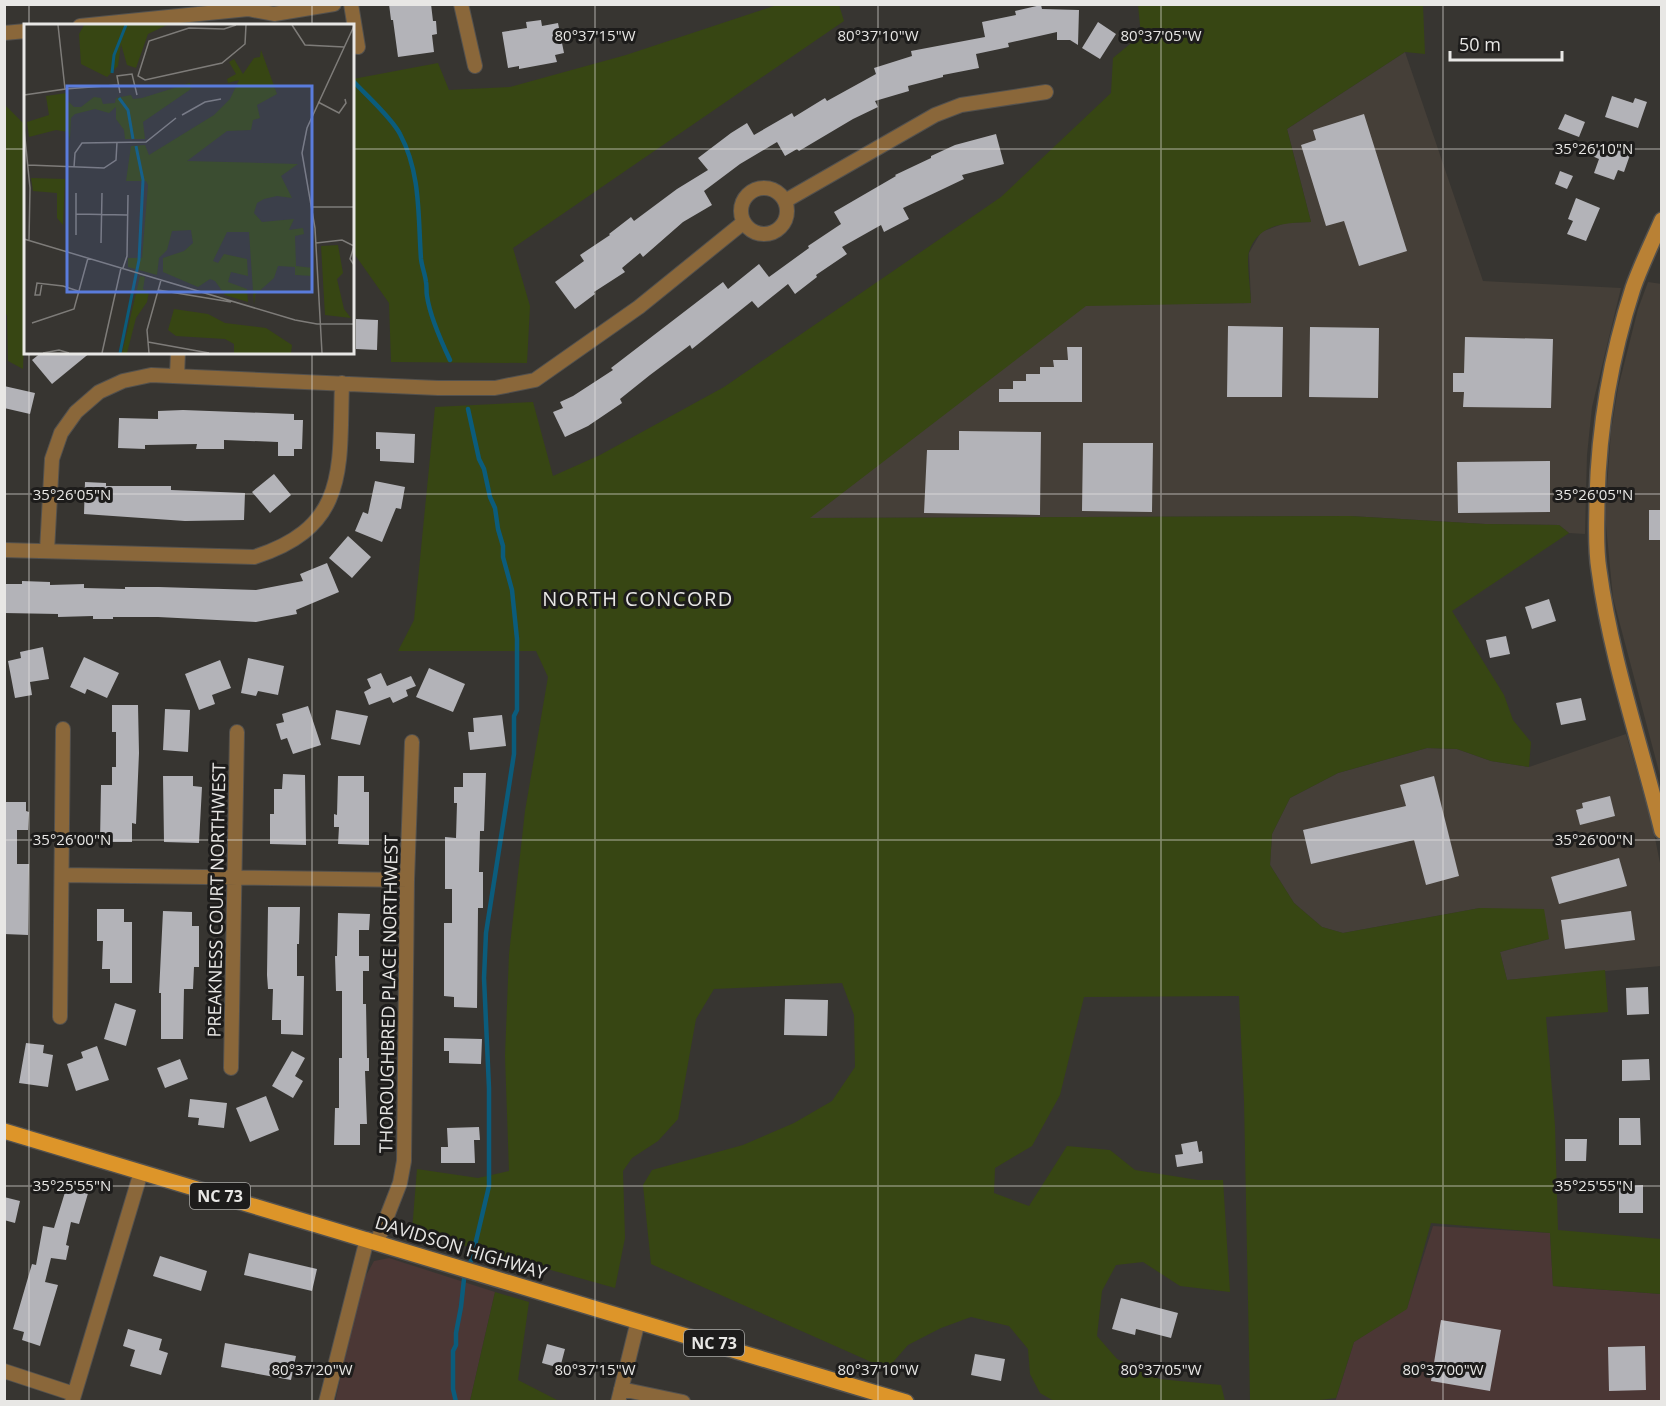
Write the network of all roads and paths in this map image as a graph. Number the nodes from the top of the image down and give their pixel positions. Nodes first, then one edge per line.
1 (334, 4) edge
2 (351, 4) edge
3 (461, 4) edge
4 (251, 7) edge
5 (98, 24) edge
6 (24, 31) edge
7 (4, 33) edge
8 (358, 47) dead end
9 (475, 66) dead end
10 (1046, 92) dead end
11 (785, 201) junction
12 (1662, 220) edge
13 (744, 222) junction
14 (178, 354) edge
15 (177, 376) junction
16 (342, 383) junction
17 (4, 550) edge
18 (47, 551) junction
19 (63, 729) dead end
20 (237, 732) dead end
21 (412, 742) dead end
22 (1661, 828) edge
23 (62, 875) junction
24 (234, 878) junction
25 (407, 880) junction
26 (60, 1017) dead end
27 (231, 1068) dead end
28 (4, 1131) edge
29 (141, 1172) junction
30 (372, 1241) junction
31 (638, 1321) junction
32 (4, 1371) edge
33 (619, 1395) edge
34 (73, 1398) edge
35 (326, 1401) edge
36 (683, 1401) edge
37 (906, 1401) edge

1 - 4 street
2 - 8 street
3 - 9 street
4 - 5 street
6 - 7 street
10 - 11 street
11 - 13 street
11 - 13 street
12 - 22 street
13 - 16 street
14 - 15 street
15 - 16 street
15 - 18 street
16 - 18 street
17 - 18 street
19 - 23 street
20 - 24 street, PREAKNESS COURT NORTHWEST
21 - 25 street, THOROUGHBRED PLACE NORTHWEST
23 - 24 street
23 - 26 street
24 - 25 street
24 - 27 street, PREAKNESS COURT NORTHWEST
25 - 30 street, THOROUGHBRED PLACE NORTHWEST
28 - 29 main road, DAVIDSON HIGHWAY / NC 73
29 - 30 main road, DAVIDSON HIGHWAY / NC 73
29 - 34 street
30 - 31 main road, DAVIDSON HIGHWAY / NC 73
30 - 35 street, THOROUGHBRED PLACE NORTHWEST
31 - 33 street
31 - 37 main road, DAVIDSON HIGHWAY / NC 73
32 - 34 street
33 - 36 street

